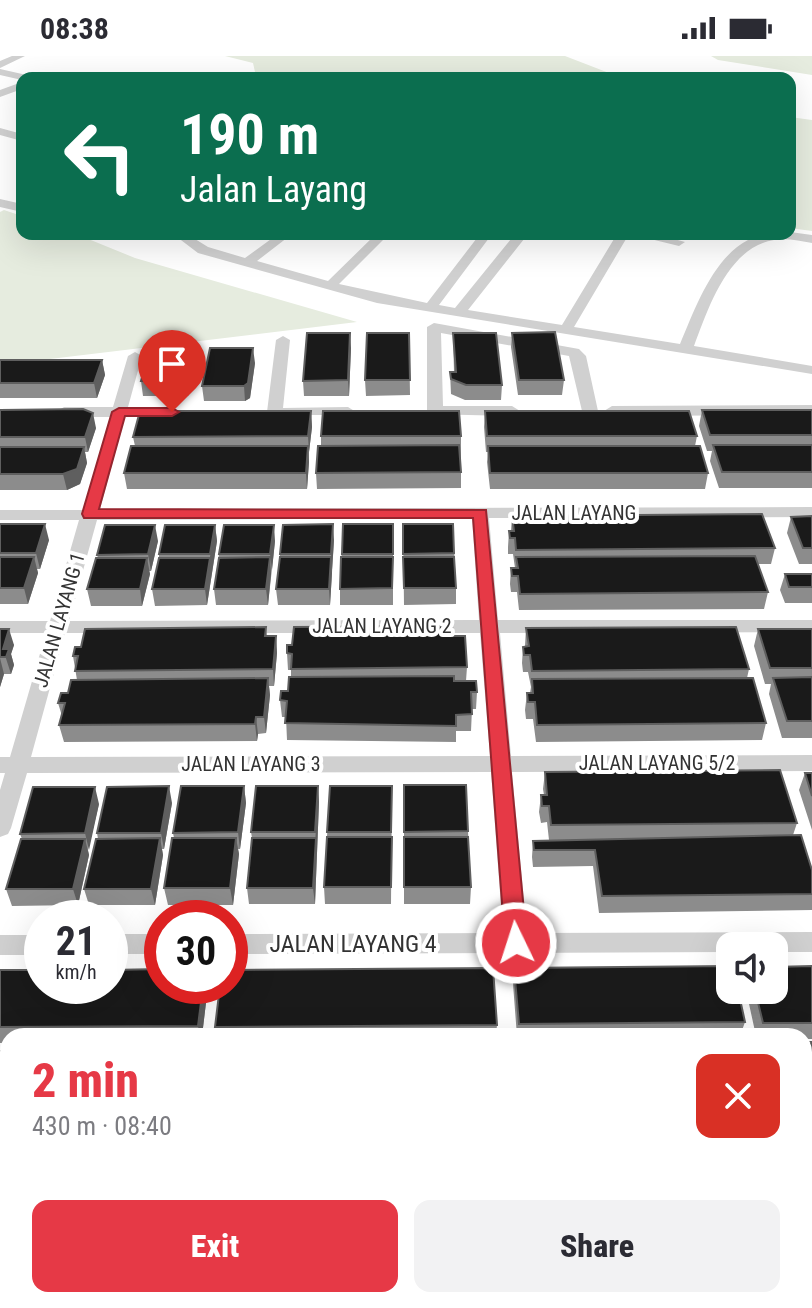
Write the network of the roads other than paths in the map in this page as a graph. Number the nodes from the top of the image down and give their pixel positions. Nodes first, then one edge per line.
1 (20, 56) edge
2 (0, 65) edge
3 (188, 240) edge
4 (278, 240) edge
5 (377, 240) edge
6 (481, 240) edge
7 (517, 240) edge
8 (619, 240) edge
9 (668, 240) edge
10 (761, 240) edge
11 (679, 242) dead end
12 (247, 262) junction
13 (331, 285) junction
14 (431, 307) junction
15 (459, 312) junction
16 (565, 331) junction
17 (283, 340) dead end
18 (685, 350) junction
19 (135, 356) dead end
20 (812, 370) edge
21 (812, 410) edge
22 (372, 411) edge
23 (529, 411) edge
24 (45, 412) edge
25 (119, 412) junction
26 (182, 412) edge
27 (812, 512) edge
28 (480, 513) junction
29 (89, 514) junction
30 (0, 515) edge
31 (491, 625) junction
32 (812, 626) edge
33 (0, 627) edge
34 (57, 628) junction
35 (812, 763) edge
36 (503, 764) junction
37 (9, 765) edge
38 (0, 828) edge
39 (812, 942) edge
40 (516, 943) junction
41 (248, 944) edge
42 (0, 945) edge
43 (24, 945) edge

1 - 2 street
3 - 12 street
4 - 12 street
5 - 13 street
6 - 14 street
7 - 15 street
8 - 16 street
9 - 11 street
10 - 18 street
12 - 13 street
13 - 14 street
14 - 15 street
15 - 16 street
16 - 18 street
17 - 22 street
18 - 20 street
19 - 25 street, JALAN LAYANG 1
21 - 23 street
24 - 25 street
25 - 26 street
25 - 29 street, JALAN LAYANG 1
27 - 28 street, JALAN LAYANG
28 - 29 street, JALAN LAYANG
28 - 31 street
29 - 30 street, JALAN LAYANG
29 - 34 street, JALAN LAYANG 1
31 - 32 street, JALAN LAYANG 2
31 - 34 street, JALAN LAYANG 2
31 - 36 street
33 - 34 street, JALAN LAYANG 2
34 - 37 street, JALAN LAYANG 1
35 - 36 street, JALAN LAYANG 5/2
36 - 37 street, JALAN LAYANG 3
36 - 40 street
37 - 38 street, JALAN LAYANG 1
39 - 40 street, JALAN LAYANG 4
40 - 41 street, JALAN LAYANG 4
42 - 43 street

